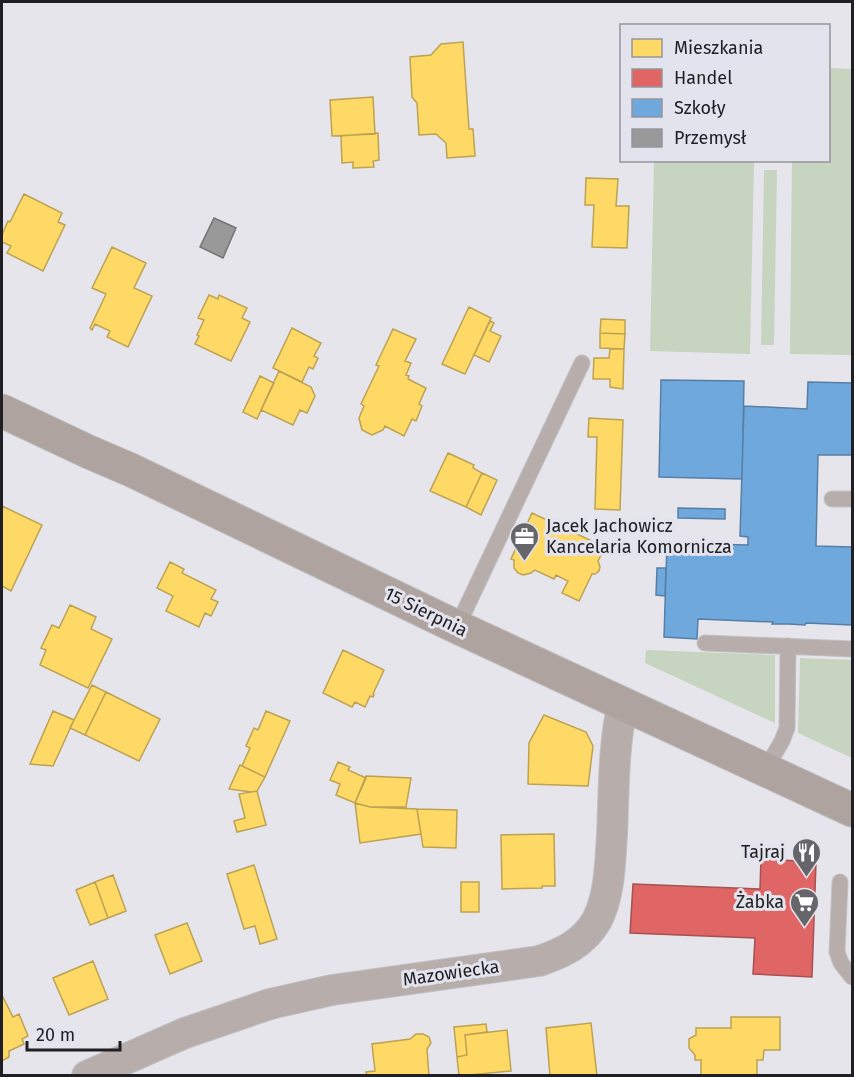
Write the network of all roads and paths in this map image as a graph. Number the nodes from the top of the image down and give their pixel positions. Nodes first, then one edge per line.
1 (582, 363) dead end
2 (2, 411) edge
3 (832, 499) dead end
4 (852, 499) edge
5 (457, 627) junction
6 (705, 643) dead end
7 (788, 646) junction
8 (852, 649) edge
9 (623, 703) junction
10 (765, 770) junction
11 (852, 810) edge
12 (840, 882) dead end
13 (852, 977) edge
14 (87, 1076) edge

1 - 5 lane
2 - 5 street, 15 Sierpnia
3 - 4 lane
5 - 9 street, 15 Sierpnia
6 - 7 lane
7 - 8 lane
7 - 10 lane
9 - 10 street, 15 Sierpnia
9 - 14 street, Mazowiecka
10 - 11 street, 15 Sierpnia
12 - 13 lane

